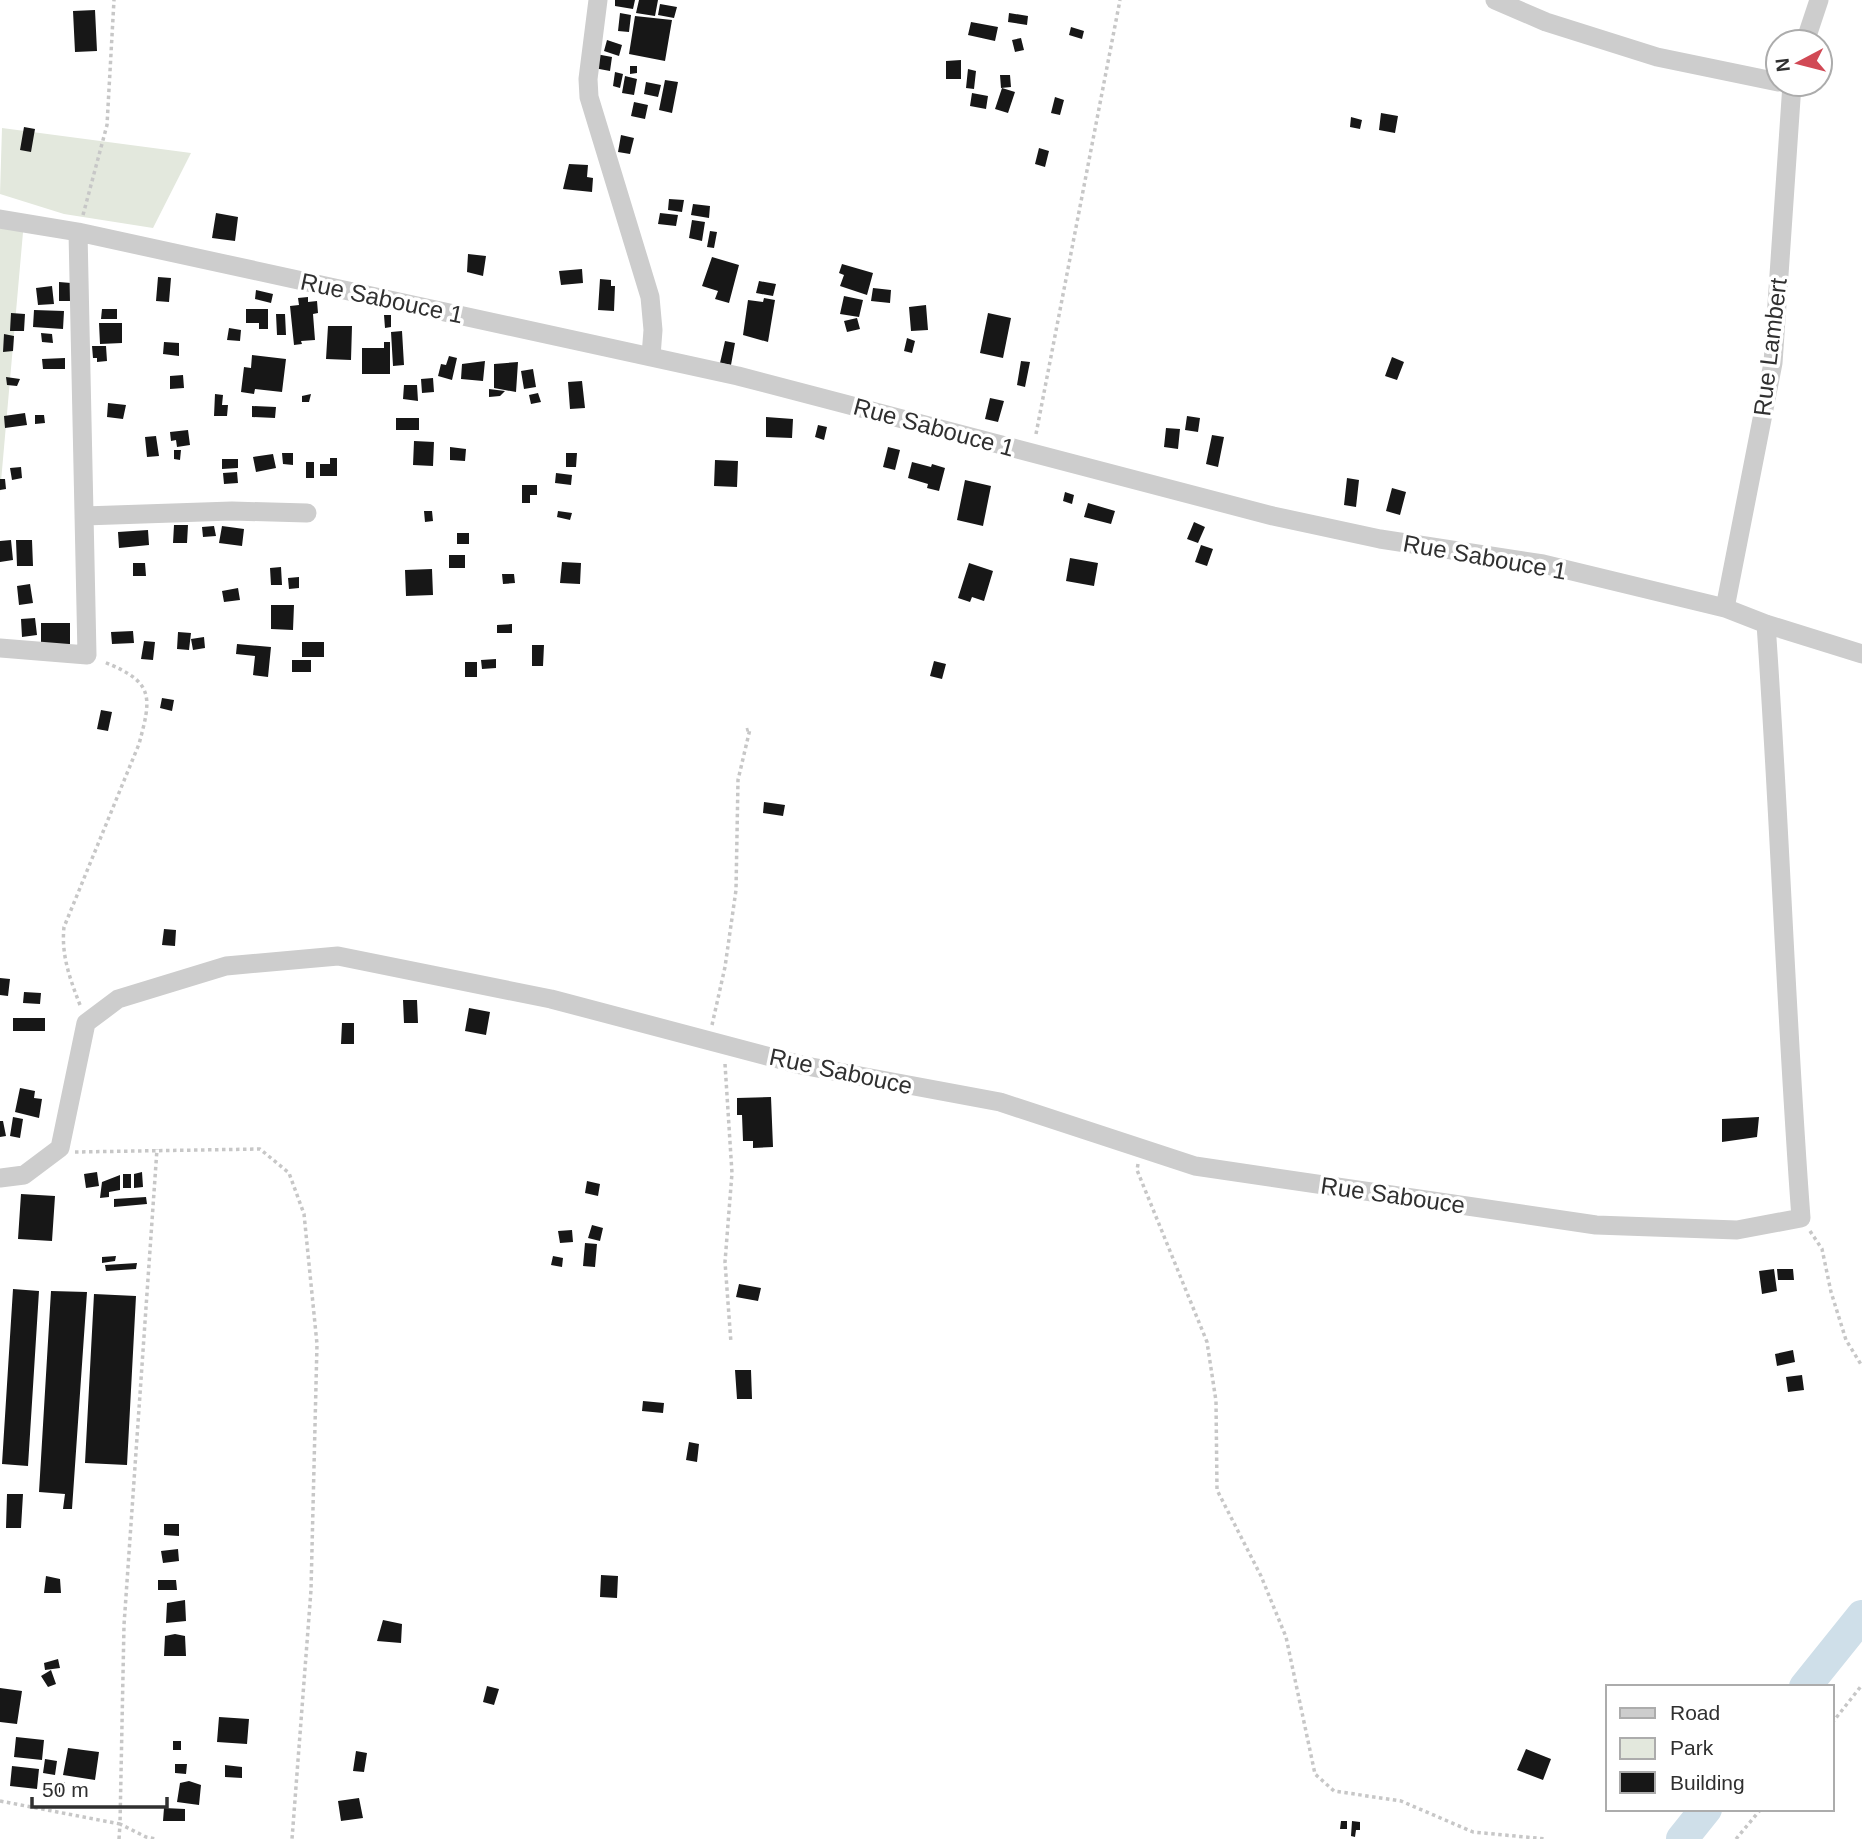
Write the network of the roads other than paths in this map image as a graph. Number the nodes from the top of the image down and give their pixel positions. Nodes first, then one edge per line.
1 (598, 0) edge
2 (1495, 0) edge
3 (1819, 0) edge
4 (1810, 28) edge
5 (1764, 79) edge
6 (1790, 98) edge
7 (0, 219) edge
8 (79, 232) junction
9 (651, 356) junction
10 (307, 513) dead end
11 (85, 516) junction
12 (1725, 608) junction
13 (1766, 624) junction
14 (0, 648) edge
15 (1862, 654) edge
16 (0, 1178) edge

1 - 9 street
2 - 5 street
3 - 4 street
6 - 12 street, Rue Lambert
7 - 8 street, Rue Sabouce 1
8 - 9 street, Rue Sabouce 1
8 - 11 street
9 - 12 street, Rue Sabouce 1
10 - 11 street
11 - 14 street
12 - 13 street, Rue Sabouce 1
13 - 15 street, Rue Sabouce 1
13 - 16 street, Rue Sabouce

